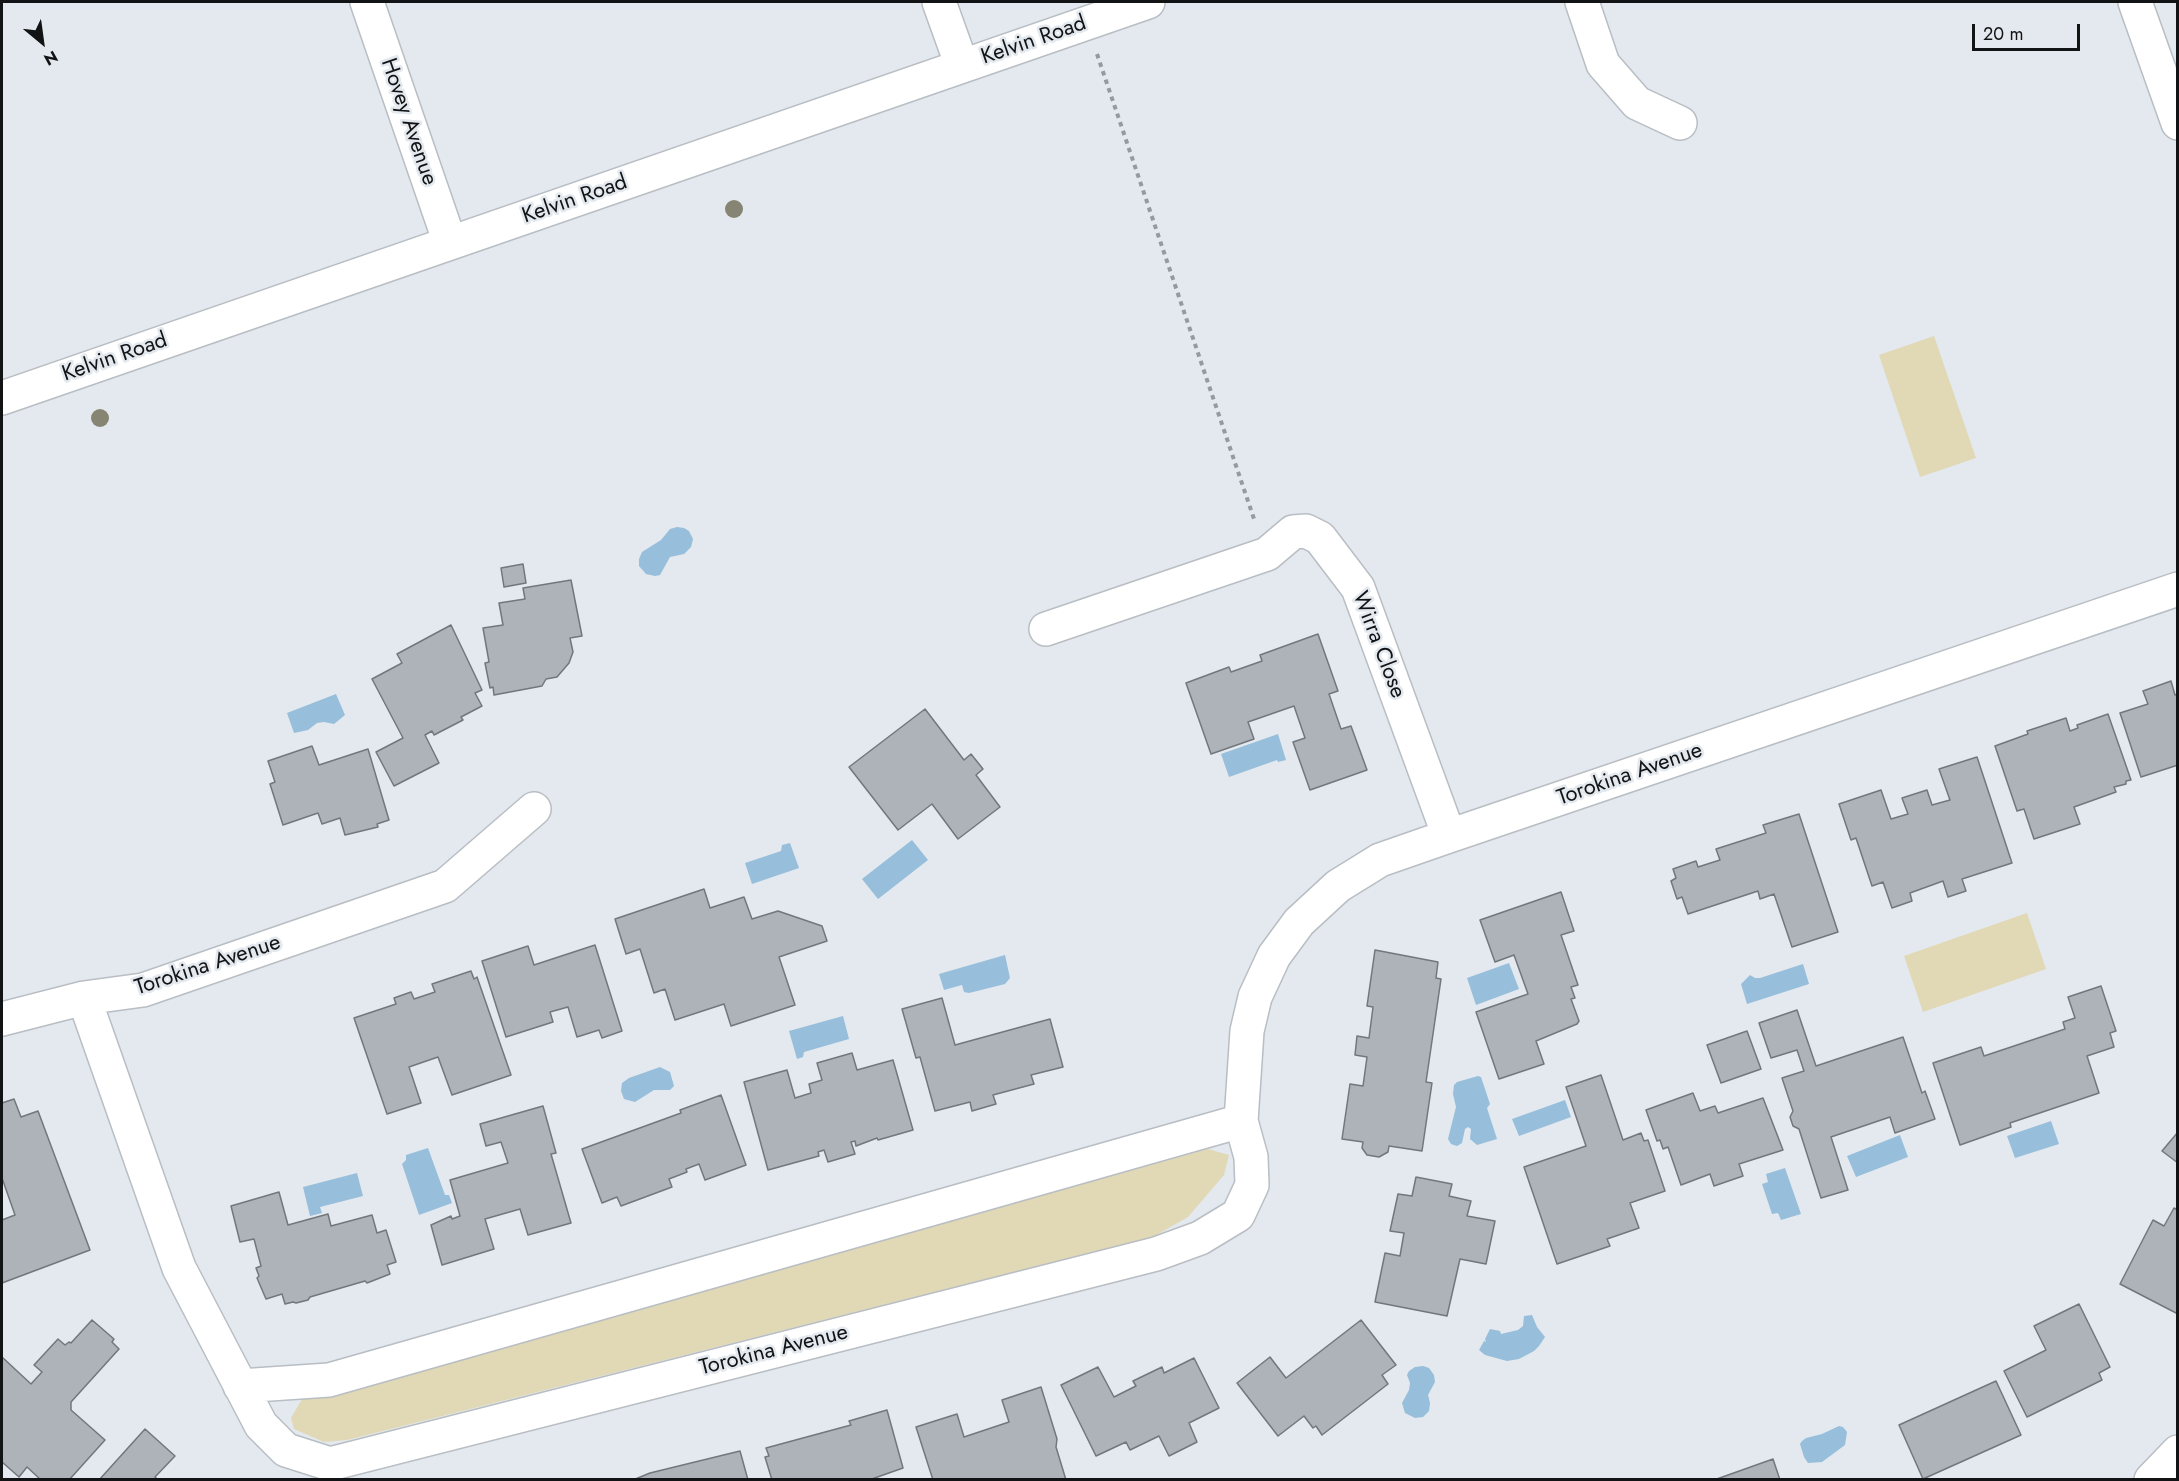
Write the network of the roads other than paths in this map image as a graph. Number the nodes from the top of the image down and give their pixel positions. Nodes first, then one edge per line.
1 (367, 2) edge
2 (939, 2) edge
3 (1148, 2) edge
4 (1582, 2) edge
5 (2135, 2) edge
6 (962, 66) junction
7 (1680, 123) dead end
8 (2178, 123) edge
9 (450, 243) junction
10 (2, 398) edge
11 (2178, 589) edge
12 (1046, 629) dead end
13 (534, 809) dead end
14 (1449, 836) junction
15 (84, 998) junction
16 (2, 1019) edge
17 (1241, 1121) junction
18 (240, 1386) junction
19 (2178, 1452) edge
20 (2151, 1479) edge

1 - 9 street, Hovey Avenue
2 - 6 street
3 - 6 street, Kelvin Road
4 - 7 street
5 - 8 street
6 - 9 street, Kelvin Road
9 - 10 street, Kelvin Road
11 - 14 street, Torokina Avenue
12 - 14 street, Wirra Close
13 - 15 street, Torokina Avenue
14 - 17 street, Torokina Avenue
15 - 16 street
15 - 18 street, Torokina Avenue
17 - 18 street
17 - 18 street, Torokina Avenue
19 - 20 street

